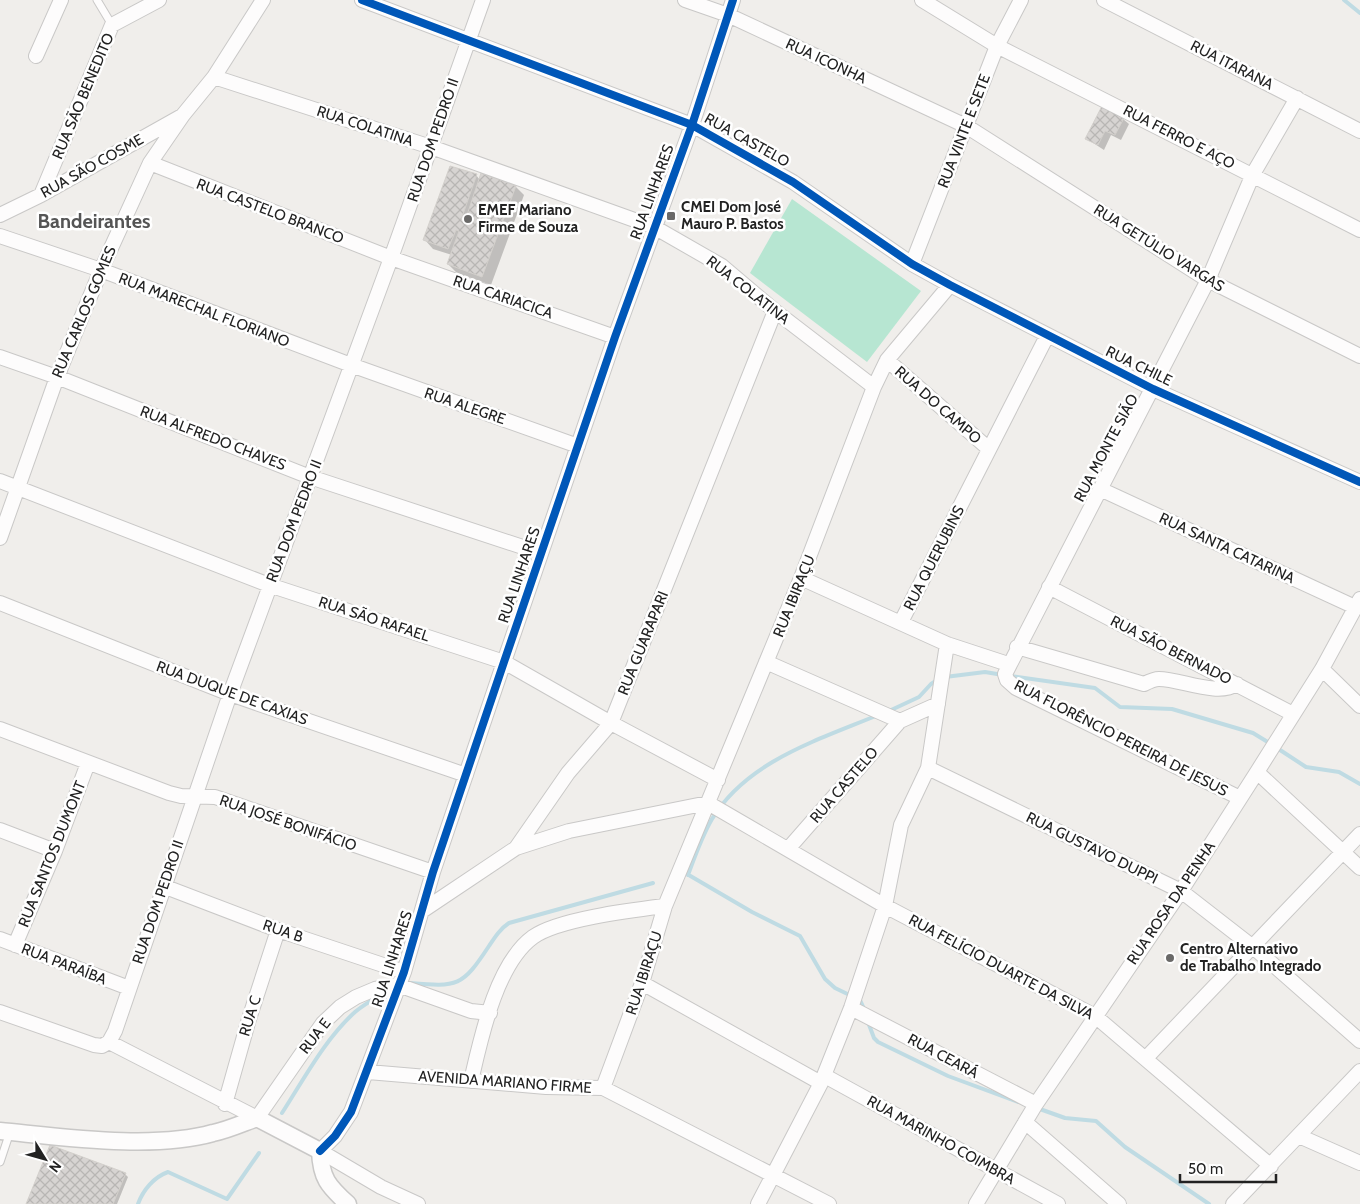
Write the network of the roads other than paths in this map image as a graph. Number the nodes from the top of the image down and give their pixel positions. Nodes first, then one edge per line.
1 (61, 0) edge
2 (97, 0) edge
3 (159, 0) edge
4 (263, 0) edge
5 (362, 0) edge
6 (483, 0) edge
7 (685, 0) edge
8 (733, 0) edge
9 (922, 0) edge
10 (1021, 0) edge
11 (1104, 0) edge
12 (728, 15) junction
13 (112, 26) junction
14 (467, 40) junction
15 (997, 46) junction
16 (36, 56) dead end
17 (214, 77) junction
18 (1296, 98) junction
19 (183, 115) junction
20 (692, 125) junction
21 (966, 126) junction
22 (1360, 132) edge
23 (431, 147) junction
24 (150, 163) junction
25 (1253, 174) junction
26 (42, 195) junction
27 (0, 215) edge
28 (654, 228) junction
29 (1360, 230) edge
30 (0, 236) edge
31 (391, 258) junction
32 (912, 264) junction
33 (100, 270) junction
34 (1208, 280) junction
35 (950, 285) junction
36 (775, 312) junction
37 (1047, 336) junction
38 (615, 337) junction
39 (1360, 356) edge
40 (0, 357) edge
41 (887, 360) junction
42 (351, 366) junction
43 (57, 377) junction
44 (874, 387) junction
45 (1152, 389) junction
46 (578, 446) junction
47 (989, 449) junction
48 (310, 476) junction
49 (0, 480) edge
50 (1360, 482) edge
51 (16, 486) junction
52 (1100, 489) junction
53 (0, 538) edge
54 (541, 553) junction
55 (801, 578) junction
56 (269, 585) junction
57 (1049, 588) junction
58 (0, 603) edge
59 (1357, 603) edge
60 (900, 622) junction
61 (947, 644) junction
62 (1017, 647) junction
63 (504, 662) junction
64 (766, 662) junction
65 (1006, 669) junction
66 (1322, 669) junction
67 (1237, 684) junction
68 (230, 694) junction
69 (938, 704) junction
70 (1360, 706) edge
71 (1293, 714) junction
72 (900, 720) junction
73 (611, 723) junction
74 (0, 729) edge
75 (88, 763) junction
76 (928, 768) junction
77 (1257, 772) junction
78 (466, 775) junction
79 (718, 780) junction
80 (195, 797) junction
81 (1240, 798) junction
82 (708, 803) junction
83 (0, 830) edge
84 (1360, 834) edge
85 (516, 848) junction
86 (788, 849) junction
87 (56, 851) junction
88 (1344, 853) junction
89 (1360, 868) edge
90 (434, 872) junction
91 (163, 886) junction
92 (1180, 891) junction
93 (665, 906) junction
94 (885, 906) junction
95 (422, 911) junction
96 (278, 930) junction
97 (0, 939) edge
98 (15, 945) junction
99 (1253, 947) junction
100 (404, 972) junction
101 (642, 983) junction
102 (398, 985) junction
103 (129, 988) junction
104 (851, 1008) junction
105 (0, 1012) edge
106 (490, 1013) junction
107 (1095, 1016) junction
108 (1360, 1041) edge
109 (108, 1042) junction
110 (1146, 1058) junction
111 (1360, 1071) edge
112 (368, 1072) junction
113 (823, 1079) junction
114 (471, 1081) junction
115 (603, 1088) junction
116 (225, 1104) junction
117 (1036, 1104) junction
118 (257, 1118) junction
119 (1025, 1122) junction
120 (5, 1131) edge
121 (1299, 1136) junction
122 (320, 1151) junction
123 (0, 1162) edge
124 (1360, 1163) edge
125 (1270, 1166) junction
126 (996, 1171) junction
127 (772, 1174) junction
128 (348, 1204) edge
129 (418, 1204) edge
130 (758, 1204) edge
131 (829, 1204) edge
132 (976, 1204) edge
133 (1058, 1204) edge
134 (1119, 1204) edge
135 (1233, 1204) edge

1 - 16 street
2 - 13 lane, RUA SÃO BENEDITO
3 - 13 street, RUA SÃO BENEDITO
4 - 17 street, RUA CARLOS GOMES
5 - 14 street, RUA CASTELO
6 - 14 street, RUA DOM PEDRO II
7 - 12 street, RUA ICONHA
8 - 12 street, RUA LINHARES
9 - 15 street, RUA FERRO E AÇO
10 - 15 street, RUA VINTE E SETE
11 - 18 street, RUA ITARANA
12 - 20 street, RUA LINHARES
12 - 21 street, RUA ICONHA
13 - 26 street, RUA SÃO BENEDITO
14 - 20 street, RUA CASTELO
14 - 23 street, RUA DOM PEDRO II
15 - 21 street, RUA VINTE E SETE
15 - 25 street, RUA FERRO E AÇO
17 - 19 street, RUA CARLOS GOMES
17 - 23 street, RUA COLATINA
18 - 22 street, RUA ITARANA
18 - 25 street, RUA MONTE SIÃO
19 - 24 street, RUA CARLOS GOMES
19 - 26 street, RUA SÃO COSME
20 - 28 street, RUA LINHARES
20 - 32 street, RUA CASTELO
21 - 32 street, RUA VINTE E SETE
21 - 34 street, RUA GETÚLIO VARGAS
23 - 28 street, RUA COLATINA
23 - 31 street, RUA DOM PEDRO II
24 - 31 street, RUA CASTELO BRANCO
24 - 33 street, RUA CARLOS GOMES
25 - 29 street, RUA FERRO E AÇO
25 - 34 street, RUA MONTE SIÃO
26 - 27 street, RUA SÃO COSME
28 - 36 street, RUA COLATINA
28 - 38 street, RUA LINHARES
30 - 33 street, RUA MARECHAL FLORIANO
31 - 38 street, RUA CARIACICA
31 - 42 street, RUA DOM PEDRO II
32 - 35 street, RUA CHILE
33 - 42 street, RUA MARECHAL FLORIANO
33 - 43 street, RUA CARLOS GOMES
34 - 39 street, RUA GETÚLIO VARGAS
34 - 45 street, RUA MONTE SIÃO
35 - 37 street, RUA CHILE
35 - 41 street
36 - 44 street, RUA COLATINA
36 - 73 street, RUA GUARAPARI
37 - 45 street, RUA CHILE
37 - 47 street, RUA QUERUBINS
38 - 46 street, RUA LINHARES
40 - 43 street, RUA ALFREDO CHAVES
41 - 44 street
41 - 47 street, RUA DO CAMPO
42 - 46 street, RUA ALEGRE
42 - 48 street, RUA DOM PEDRO II
43 - 48 street, RUA ALFREDO CHAVES
43 - 51 street, RUA CARLOS GOMES
44 - 55 street, RUA IBIRAÇU
45 - 50 street, RUA CHILE
45 - 52 street, RUA MONTE SIÃO
46 - 54 street, RUA LINHARES
47 - 60 street, RUA QUERUBINS
48 - 54 street, RUA ALFREDO CHAVES
48 - 56 street, RUA DOM PEDRO II
49 - 51 street, RUA SÃO RAFAEL
51 - 53 street, RUA CARLOS GOMES
51 - 56 street, RUA SÃO RAFAEL
52 - 57 street, RUA MONTE SIÃO
52 - 59 street, RUA SANTA CATARINA
54 - 63 street, RUA LINHARES
55 - 60 street
55 - 64 street, RUA IBIRAÇU
56 - 63 street, RUA SÃO RAFAEL
56 - 68 street, RUA DOM PEDRO II
57 - 62 street, RUA MONTE SIÃO
57 - 67 street, RUA SÃO BERNADO
58 - 68 street, RUA DUQUE DE CAXIAS
59 - 66 street, RUA ROSA DA PENHA
60 - 61 street, RUA QUERUBINS
61 - 65 street, RUA QUERUBINS
61 - 69 street
62 - 65 street, RUA MONTE SIÃO
62 - 67 street
63 - 73 street, RUA SÃO RAFAEL
63 - 78 street, RUA LINHARES
64 - 72 street
64 - 79 street, RUA IBIRAÇU
65 - 81 street, RUA FLORÊNCIO PEREIRA DE JESUS
66 - 70 street
66 - 71 street, RUA ROSA DA PENHA
67 - 71 street, RUA SÃO BERNADO
68 - 78 street, RUA DUQUE DE CAXIAS
68 - 80 street, RUA DOM PEDRO II
69 - 72 street
69 - 76 street
71 - 77 street, RUA ROSA DA PENHA
72 - 86 street, RUA CASTELO
73 - 79 street, RUA SÃO RAFAEL
73 - 85 street, RUA GUARAPARI
74 - 75 street, RUA JOSÉ BONIFÁCIO
75 - 80 street, RUA JOSÉ BONIFÁCIO
75 - 87 street, RUA SANTOS DUMONT
76 - 92 street, RUA GUSTAVO DUPPI
76 - 94 street
77 - 81 street, RUA ROSA DA PENHA
77 - 88 street
78 - 90 street, RUA LINHARES
79 - 82 street, RUA IBIRAÇU
80 - 90 street, RUA JOSÉ BONIFÁCIO
80 - 91 street, RUA DOM PEDRO II
81 - 92 street, RUA ROSA DA PENHA
82 - 85 street
82 - 86 street, RUA FELÍCIO DUARTE DA SILVA
82 - 93 street, RUA IBIRAÇU
83 - 87 street
84 - 88 street
85 - 95 street, RUA GUARAPARI
86 - 94 street, RUA FELÍCIO DUARTE DA SILVA
87 - 98 street, RUA SANTOS DUMONT
88 - 89 street
88 - 99 street
90 - 95 street, RUA LINHARES
91 - 96 street, RUA B
91 - 103 street, RUA DOM PEDRO II
92 - 99 street, RUA GUSTAVO DUPPI
92 - 107 street, RUA ROSA DA PENHA
93 - 101 street, RUA IBIRAÇU
93 - 106 street
94 - 104 street
94 - 107 street, RUA FELÍCIO DUARTE DA SILVA
95 - 100 street, RUA LINHARES
96 - 100 street, RUA B
96 - 116 street, RUA C
97 - 98 street, RUA PARAÍBA
98 - 103 street, RUA PARAÍBA
99 - 108 street, RUA GUSTAVO DUPPI
99 - 110 street
100 - 102 street, RUA LINHARES
101 - 113 street, RUA MARINHO COIMBRA
101 - 115 street, RUA IBIRAÇU
102 - 106 street
102 - 112 street, RUA LINHARES
102 - 118 street, RUA E
103 - 109 street, RUA DOM PEDRO II
104 - 113 street
104 - 117 street, RUA CEARÁ
105 - 109 street
106 - 114 street
107 - 110 street, RUA FELÍCIO DUARTE DA SILVA
107 - 117 street, RUA ROSA DA PENHA
109 - 116 street
110 - 125 street, RUA FELÍCIO DUARTE DA SILVA
111 - 121 street
112 - 114 street, AVENIDA MARIANO FIRME
112 - 122 street, RUA LINHARES
113 - 126 street, RUA MARINHO COIMBRA
113 - 127 street
114 - 115 street, AVENIDA MARIANO FIRME
115 - 127 street, AVENIDA MARIANO FIRME
116 - 118 street
117 - 119 street, RUA ROSA DA PENHA
118 - 120 street
118 - 122 street
119 - 126 street, RUA ROSA DA PENHA
119 - 134 street
120 - 123 lane
121 - 124 street
121 - 125 street
122 - 128 street
122 - 129 street
125 - 135 street
126 - 132 street, RUA ROSA DA PENHA
126 - 133 street, RUA MARINHO COIMBRA
127 - 130 street
127 - 131 street, AVENIDA MARIANO FIRME

